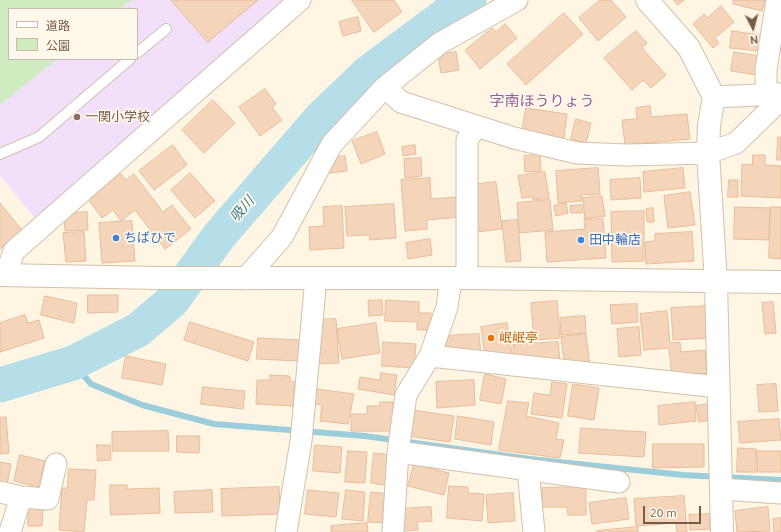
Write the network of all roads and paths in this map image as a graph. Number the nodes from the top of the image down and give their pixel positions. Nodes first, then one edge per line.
1 (300, 0) edge
2 (517, 0) edge
3 (648, 0) edge
4 (777, 0) edge
5 (166, 29) dead end
6 (138, 52) edge
7 (129, 60) edge
8 (385, 87) junction
9 (775, 94) edge
10 (714, 97) junction
11 (476, 127) junction
12 (708, 153) junction
13 (0, 154) edge
14 (3, 275) edge
15 (316, 278) junction
16 (459, 278) junction
17 (245, 279) junction
18 (716, 282) junction
19 (781, 282) edge
20 (430, 356) junction
21 (718, 387) junction
22 (398, 452) junction
23 (56, 464) dead end
24 (528, 470) junction
25 (619, 482) dead end
26 (721, 490) junction
27 (0, 492) edge
28 (781, 493) edge
29 (21, 497) junction
30 (10, 532) edge
31 (286, 532) edge
32 (393, 532) edge
33 (534, 532) edge
34 (722, 532) edge

1 - 14 street
2 - 8 street
3 - 10 street
4 - 9 street
5 - 6 lane
7 - 13 lane
8 - 11 street
8 - 17 street
9 - 10 street
9 - 12 street
10 - 12 street
11 - 12 street
11 - 16 street
12 - 18 street
14 - 17 street
15 - 16 street
15 - 17 street
15 - 31 street
16 - 18 street
16 - 20 street
18 - 19 street
18 - 21 street
20 - 21 street
20 - 22 street
21 - 26 street
22 - 24 street
22 - 32 street
23 - 29 street
24 - 25 street
24 - 33 street
26 - 28 street
26 - 34 street
27 - 29 street
29 - 30 street

